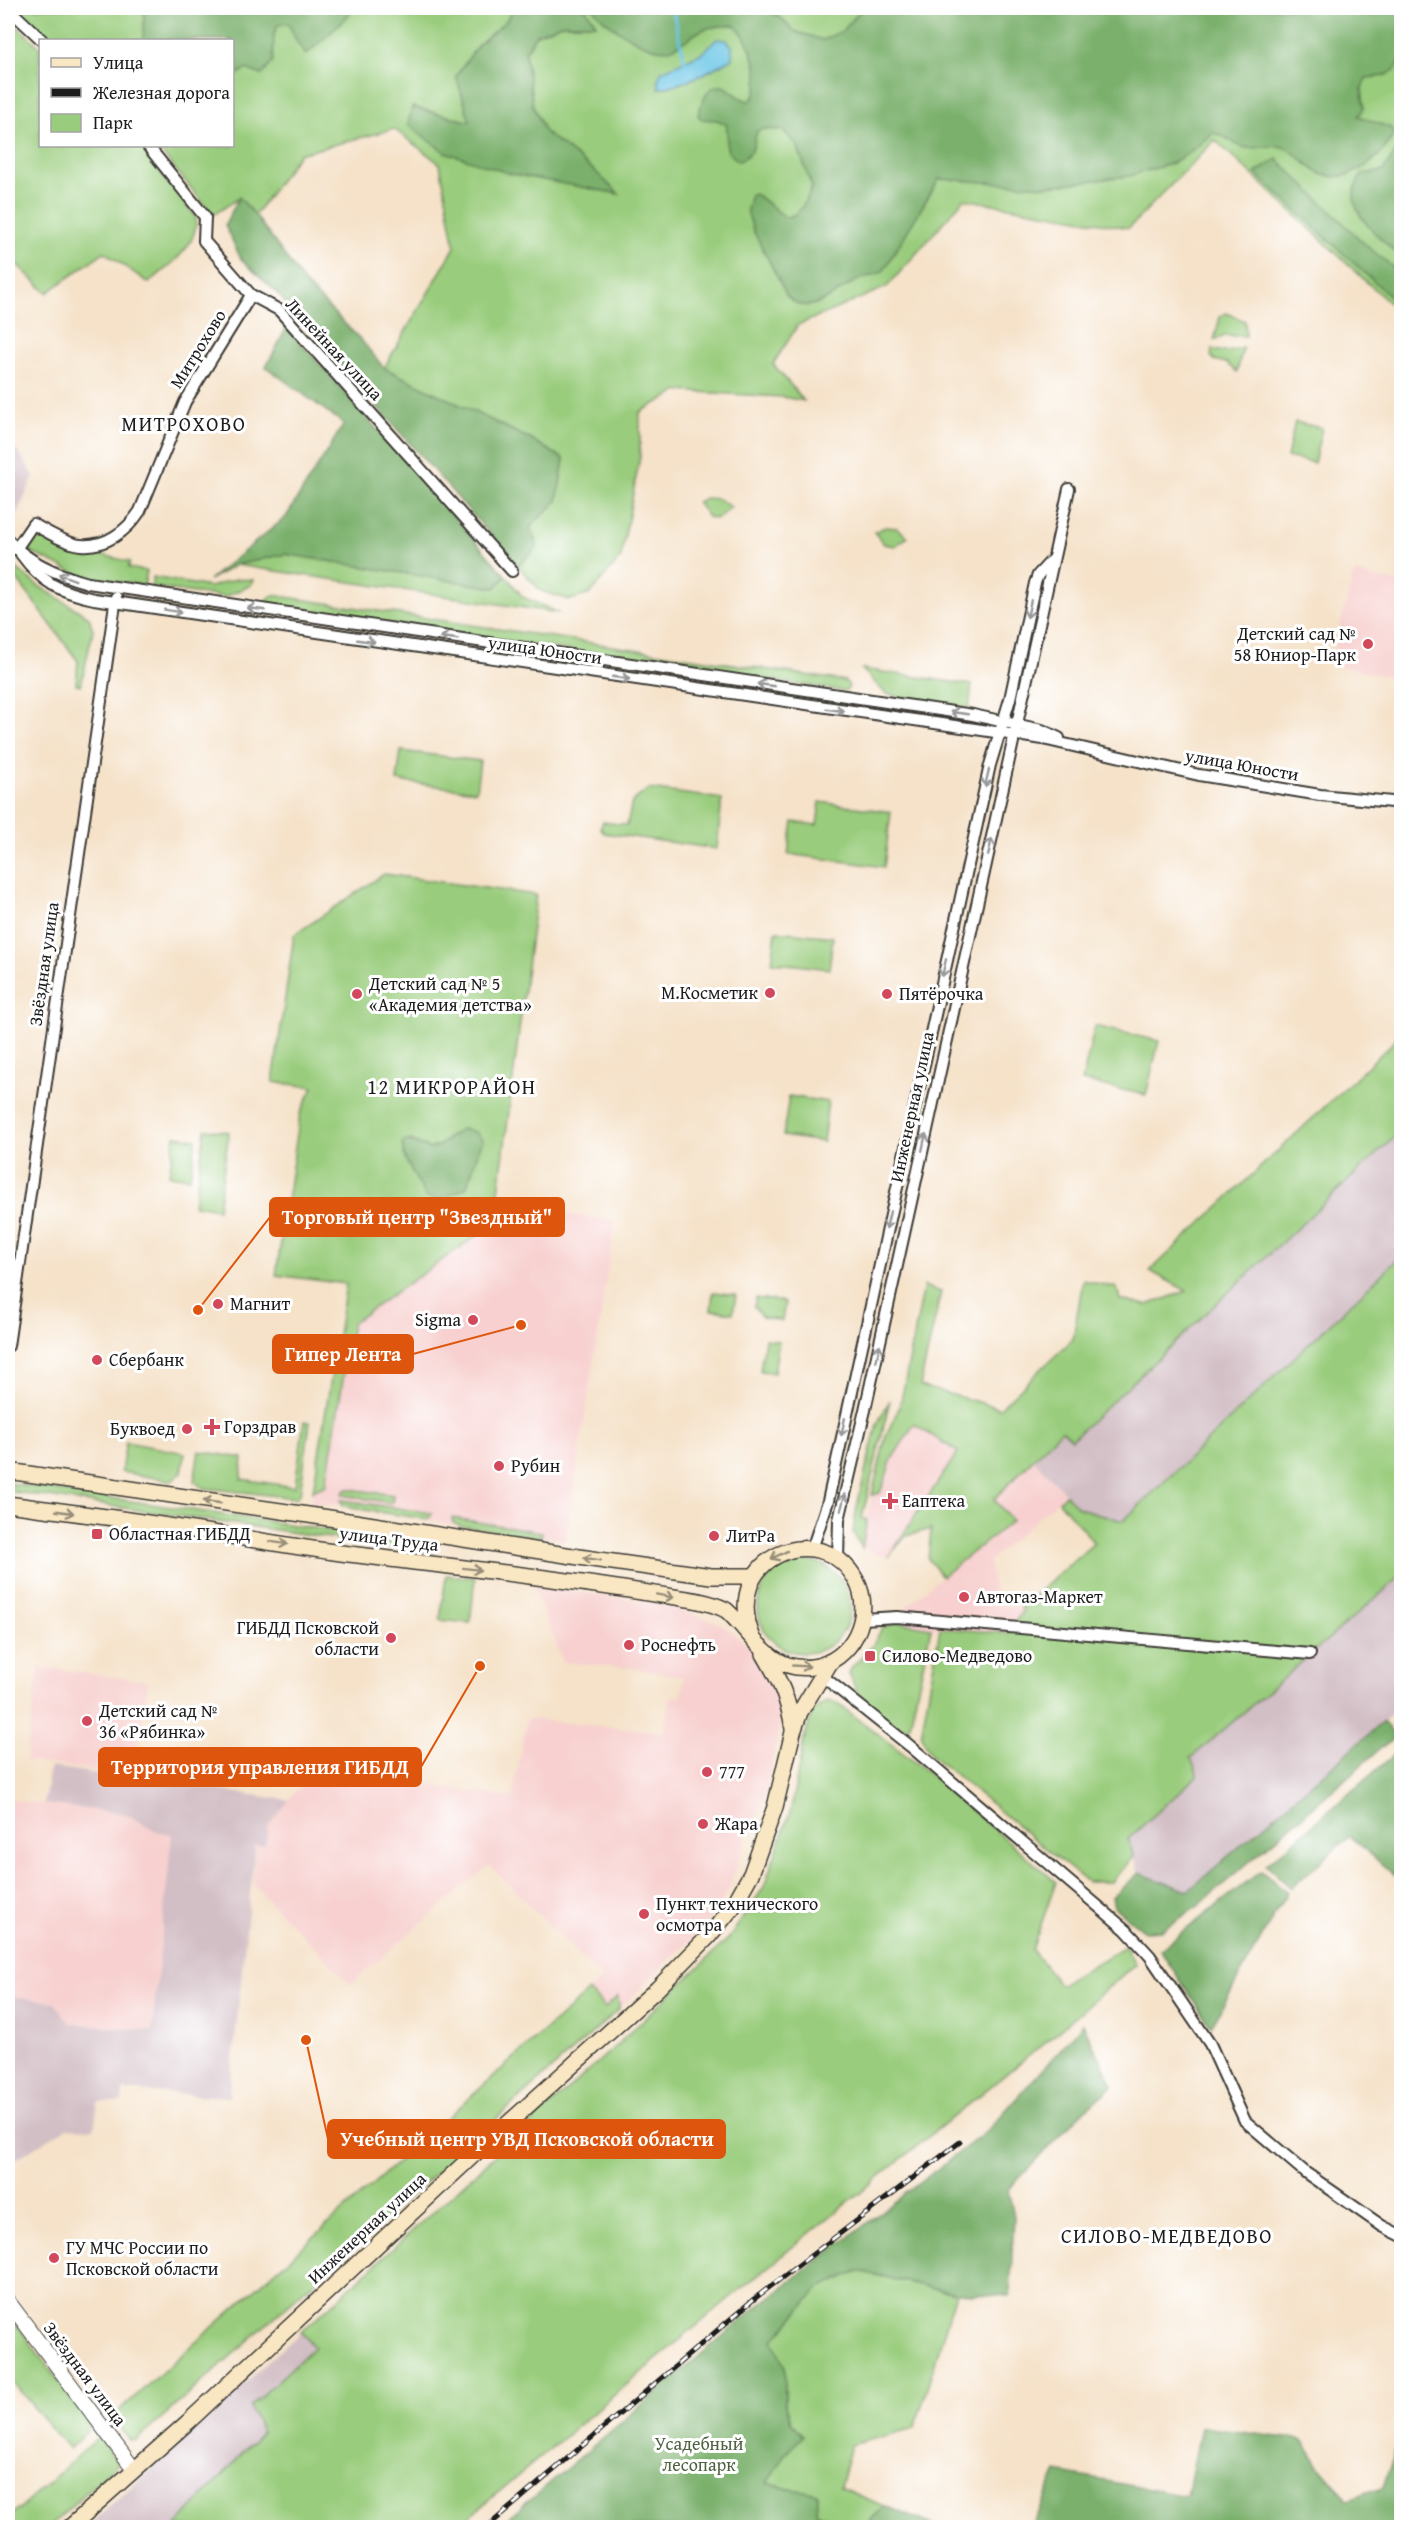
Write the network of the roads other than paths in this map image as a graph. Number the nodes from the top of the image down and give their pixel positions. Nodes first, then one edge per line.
1 (8, 8) edge
2 (41, 39) edge
3 (149, 147) edge
4 (251, 295) junction
5 (1069, 489) dead end
6 (15, 548) edge
7 (1054, 558) junction
8 (512, 571) dead end
9 (118, 588) junction
10 (115, 603) junction
11 (1003, 722) junction
12 (1015, 730) junction
13 (1000, 734) junction
14 (1401, 803) edge
15 (8, 1346) edge
16 (8, 1471) edge
17 (8, 1504) edge
18 (812, 1549) junction
19 (838, 1560) junction
20 (754, 1576) junction
21 (862, 1619) junction
22 (756, 1643) junction
23 (1310, 1654) dead end
24 (831, 1661) junction
25 (821, 1675) junction
26 (793, 1732) junction
27 (1401, 2236) edge
28 (8, 2301) edge
29 (134, 2469) junction
30 (69, 2528) edge

1 - 2 street
3 - 4 street, Линейная улица
4 - 6 street, Митрохово
4 - 8 street, Линейная улица
5 - 7 street, Инженерная улица
9 -> 6 street, улица Юности
6 - 10 street, улица Юности
7 -> 11 street, Инженерная улица
7 - 12 street, Инженерная улица
9 - 10 street, Звёздная улица
11 -> 9 street, улица Юности
10 -> 13 street, улица Юности
10 - 15 street, Звёздная улица
11 - 12 street, улица Юности
11 - 13 street, Инженерная улица
12 - 13 street, улица Юности
12 - 14 street, улица Юности
19 -> 12 street, Инженерная улица
13 -> 18 street, Инженерная улица
20 -> 16 main road, улица Труда
17 -> 22 main road, улица Труда
18 - 19 main road, Инженерная улица
18 -> 20 main road, Инженерная улица
19 - 21 main road, Инженерная улица
20 - 22 main road, Инженерная улица
21 - 23 street
21 - 24 main road, Инженерная улица
22 -> 24 main road
22 - 26 main road, Инженерная улица
24 - 25 main road, Инженерная улица
25 - 26 main road, Инженерная улица
25 - 27 street
26 - 29 main road, Инженерная улица
28 - 29 street, Звёздная улица
29 - 30 main road, Инженерная улица

